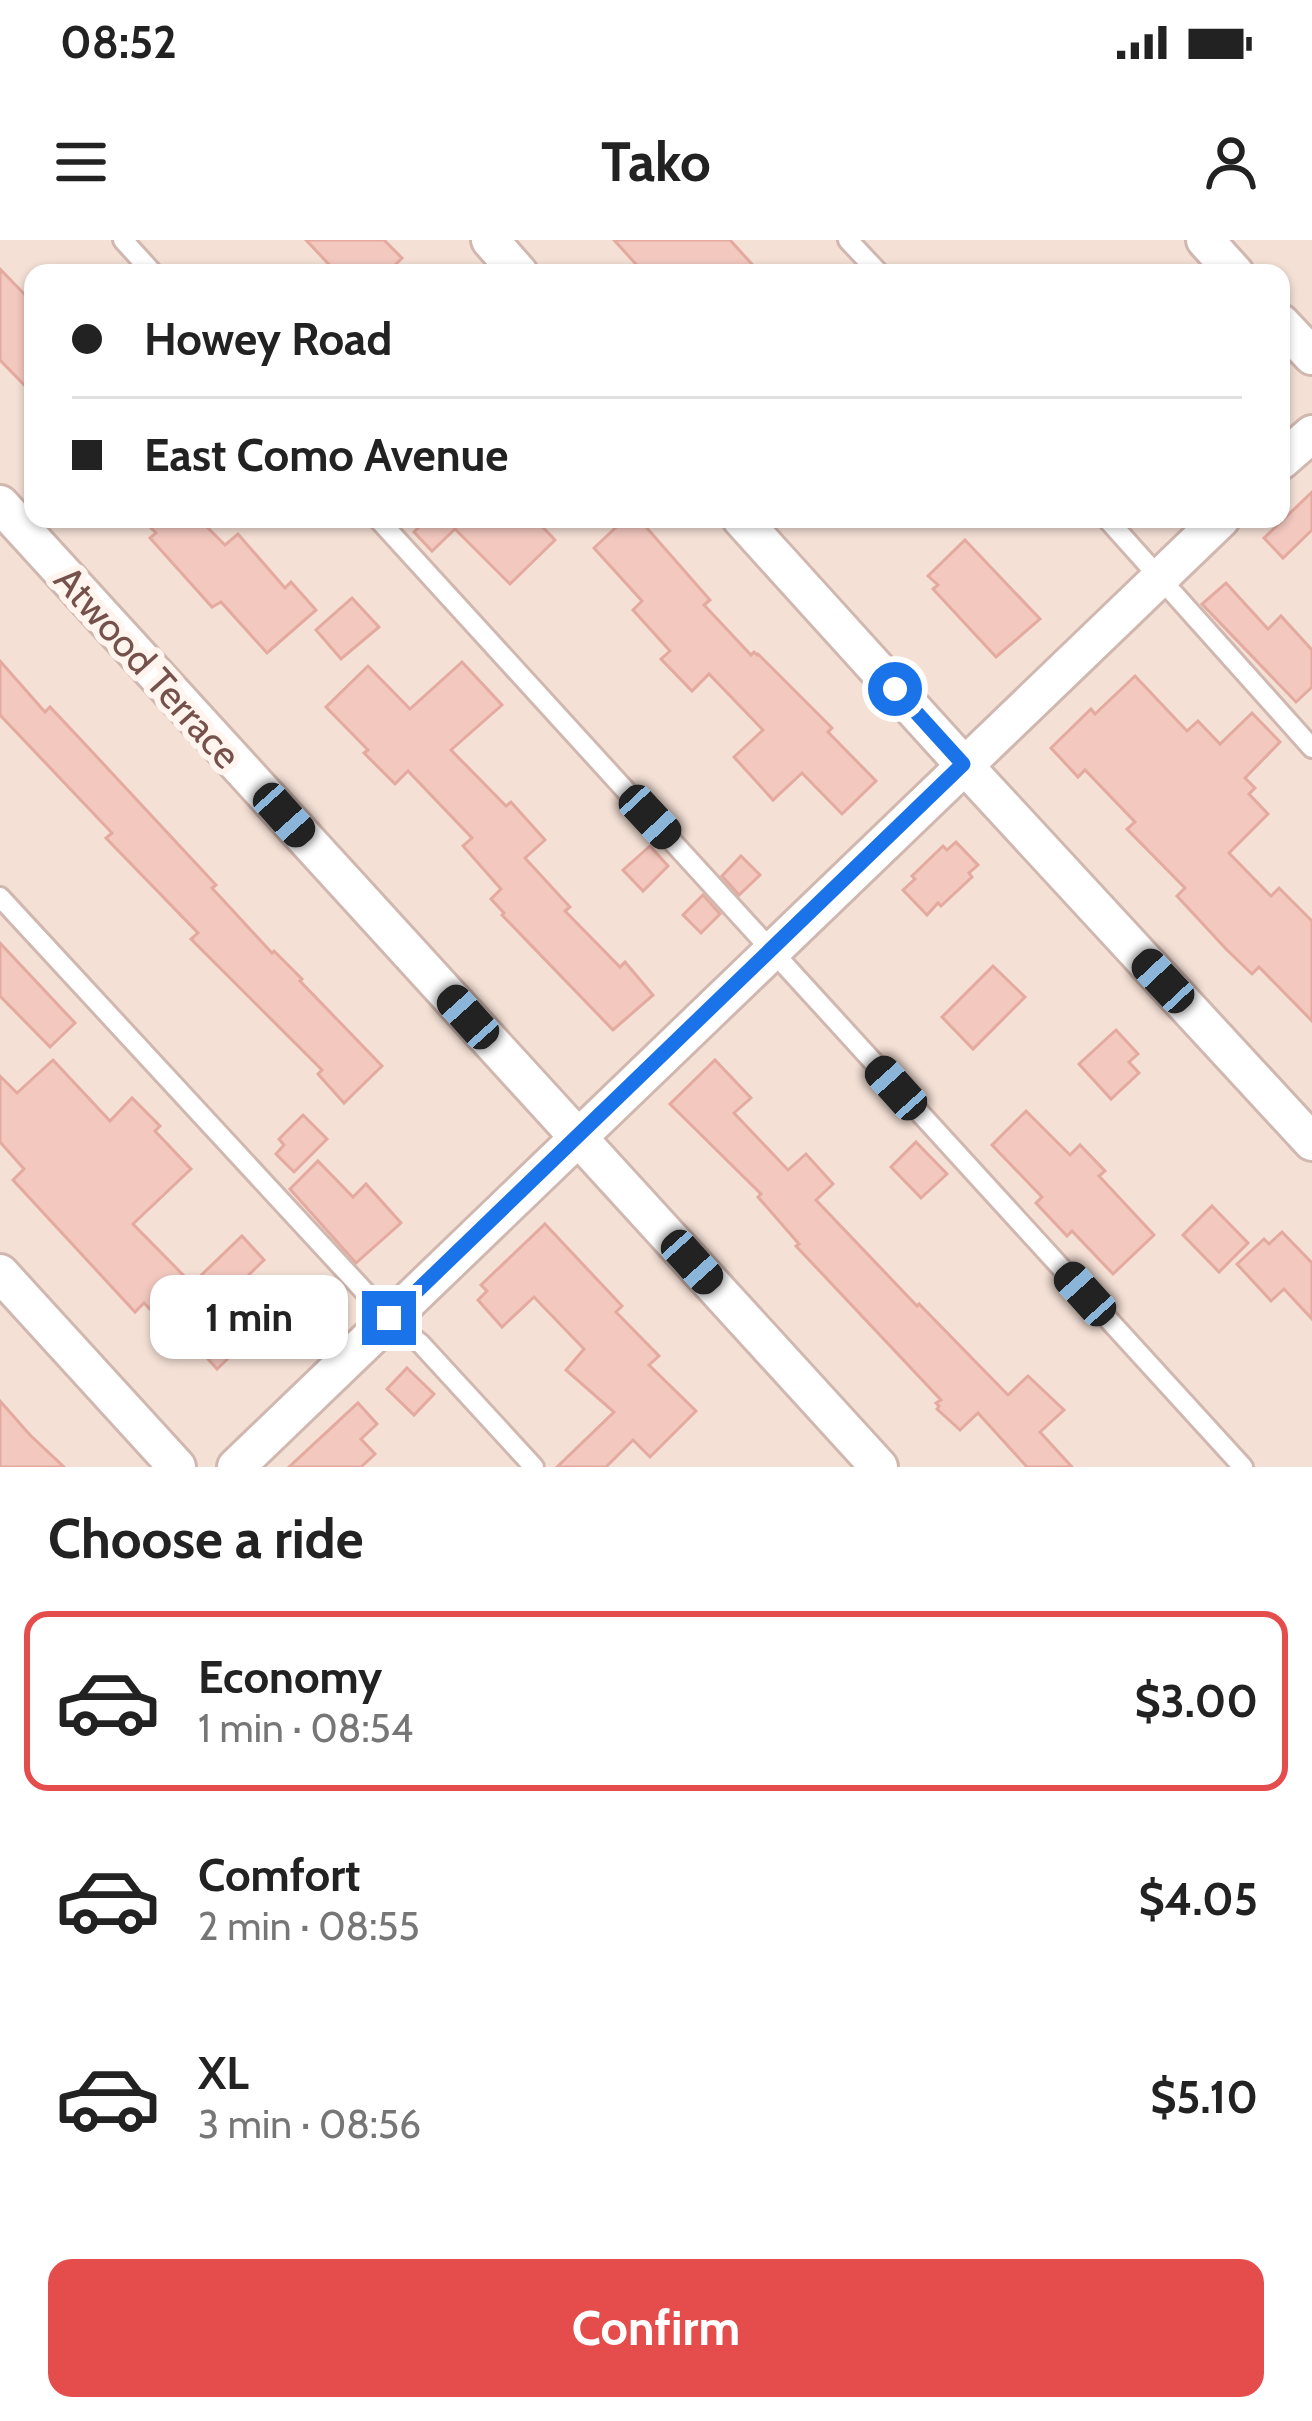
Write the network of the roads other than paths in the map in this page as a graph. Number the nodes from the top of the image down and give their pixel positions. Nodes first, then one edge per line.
1 (123, 240) edge
2 (490, 240) edge
3 (848, 240) edge
4 (1205, 240) edge
5 (145, 264) edge
6 (511, 264) edge
7 (871, 264) edge
8 (1227, 264) edge
9 (1290, 333) edge
10 (1312, 356) edge
11 (0, 504) edge
12 (385, 528) edge
13 (749, 528) edge
14 (1115, 528) edge
15 (1212, 528) edge
16 (1159, 578) junction
17 (1312, 748) edge
18 (963, 764) junction
19 (0, 896) edge
20 (770, 950) junction
21 (578, 1136) junction
22 (1312, 1142) edge
23 (0, 1273) edge
24 (389, 1318) junction
25 (177, 1467) edge
26 (236, 1467) edge
27 (534, 1467) edge
28 (879, 1467) edge
29 (1243, 1467) edge

1 - 5 lane
2 - 6 street
3 - 7 lane
4 - 8 street
9 - 10 street
11 - 21 street, Atwood Terrace
12 - 20 lane
13 - 18 street
14 - 16 lane
15 - 16 street
16 - 17 lane
16 - 18 street
18 - 20 street
18 - 22 street
19 - 24 lane
20 - 21 street
20 - 29 lane
21 - 24 street
21 - 28 street, Atwood Terrace
23 - 25 street
24 - 26 street
24 - 27 lane

